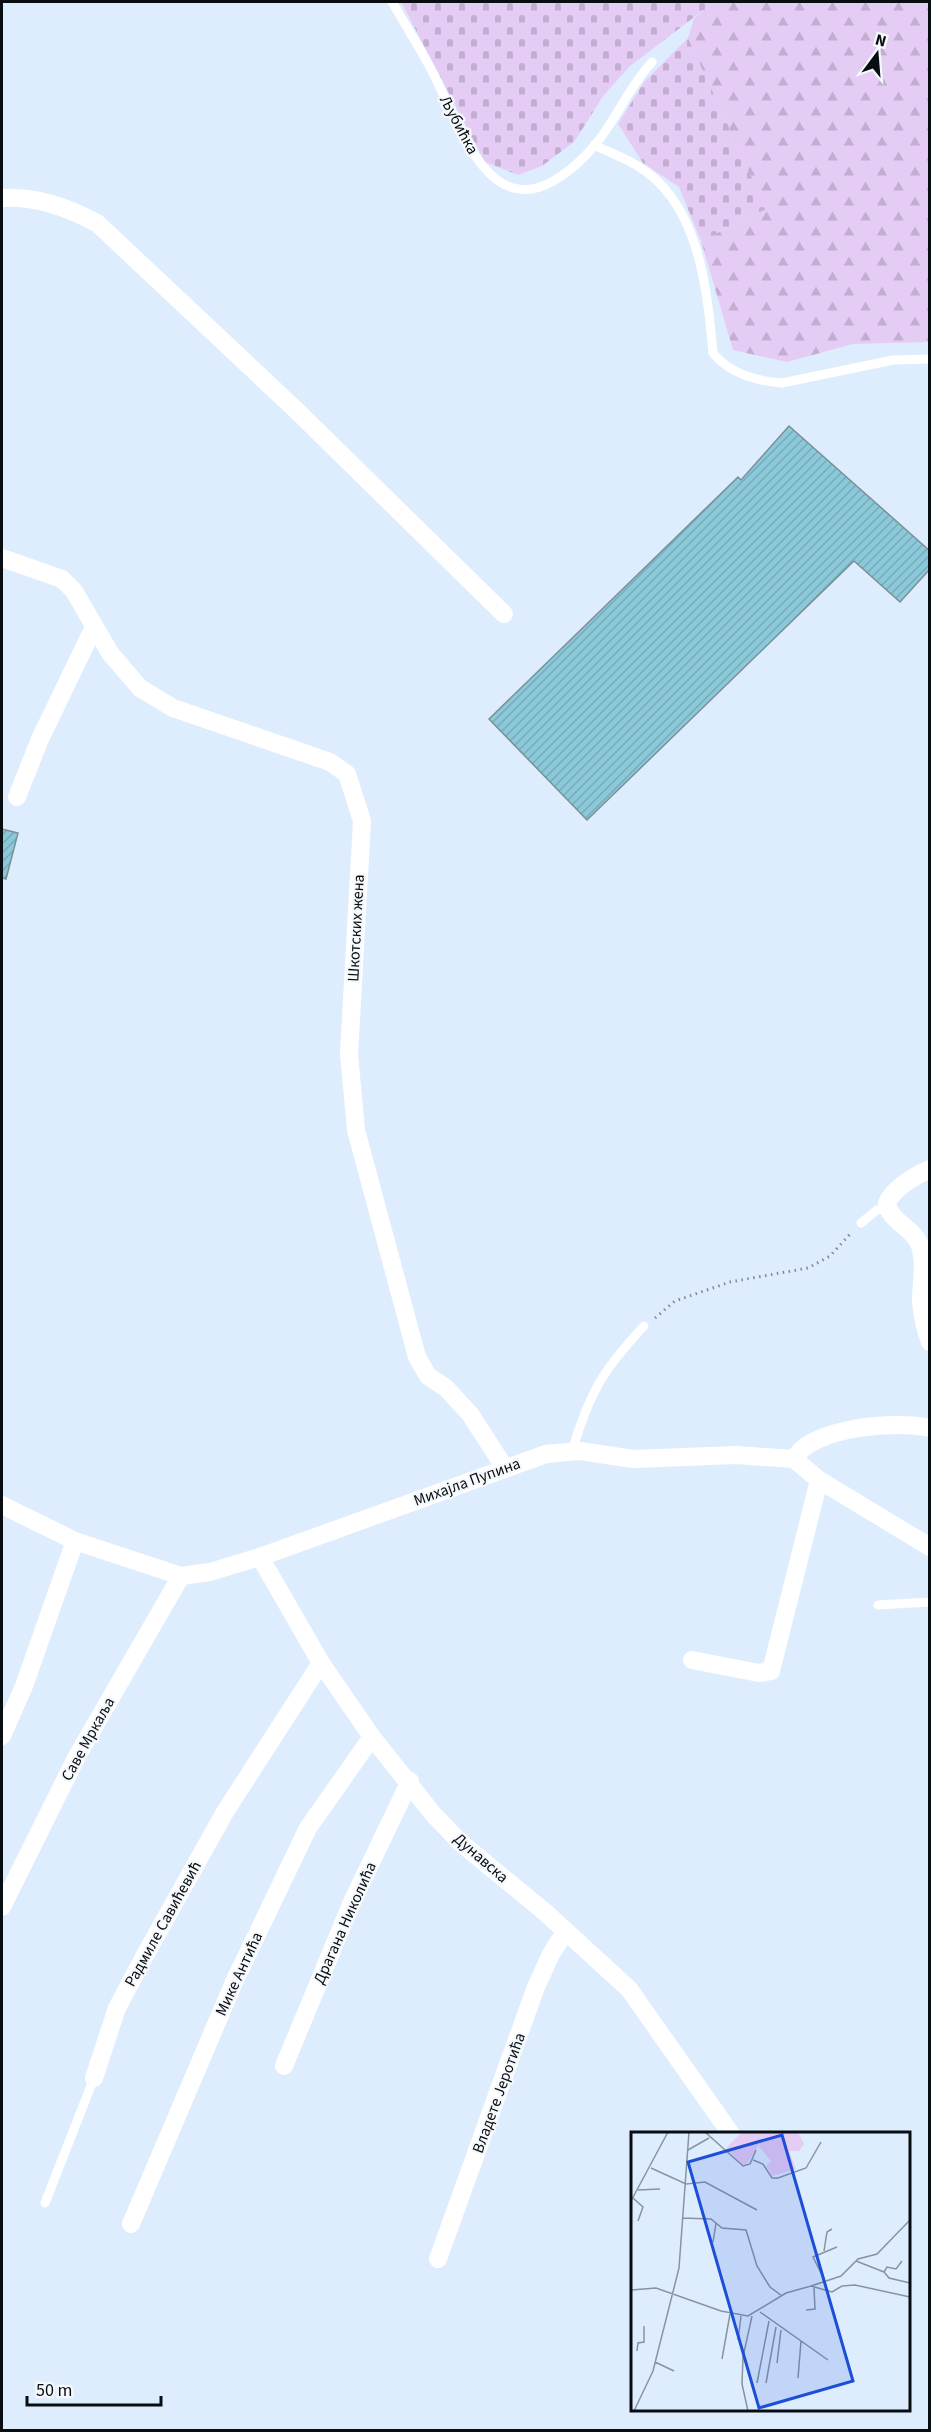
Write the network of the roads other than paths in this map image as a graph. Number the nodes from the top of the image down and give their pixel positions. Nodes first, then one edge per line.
1 (392, 2) edge
2 (652, 62) dead end
3 (594, 145) junction
4 (2, 198) edge
5 (930, 359) edge
6 (2, 558) edge
7 (504, 614) dead end
8 (94, 627) junction
9 (17, 797) dead end
10 (930, 1169) edge
11 (887, 1208) junction
12 (861, 1223) road end
13 (644, 1326) road end
14 (930, 1342) edge
15 (930, 1428) edge
16 (572, 1451) junction
17 (794, 1459) junction
18 (505, 1468) junction
19 (819, 1480) junction
20 (2, 1505) edge
21 (75, 1541) junction
22 (930, 1547) edge
23 (260, 1557) junction
24 (181, 1576) junction
25 (930, 1602) edge
26 (878, 1605) dead end
27 (692, 1660) dead end
28 (321, 1663) junction
29 (2, 1736) edge
30 (372, 1737) junction
31 (410, 1781) junction
32 (2, 1907) edge
33 (566, 1931) junction
34 (284, 2066) dead end
35 (94, 2079) joint
36 (730, 2132) edge
37 (45, 2203) dead end
38 (131, 2224) dead end
39 (438, 2259) dead end

1 - 3 lane, Љубићка
2 - 3 lane, Љубићка
3 - 5 lane
4 - 7 street
6 - 8 street, Шкотских жена
8 - 9 street
8 - 18 street, Шкотских жена
10 - 11 street
11 - 12 lane
11 - 14 street
13 - 16 lane
15 - 17 street
16 - 17 street, Михајла Пупина
16 - 18 street, Михајла Пупина
17 - 19 street
18 - 23 street, Михајла Пупина
19 - 22 street
19 - 27 street
20 - 21 street, Михајла Пупина
21 - 24 street, Михајла Пупина
21 - 29 street
23 - 24 street, Михајла Пупина
23 - 28 street, Дунавска
24 - 32 street, Саве Мркаља
25 - 26 lane
28 - 30 street, Дунавска
28 - 35 street, Радмиле Савићевић
30 - 31 street, Дунавска
30 - 38 street, Мике Антића
31 - 33 street, Дунавска
31 - 34 street, Драгана Николића
33 - 36 street, Дунавска
33 - 39 street, Владете Јеротића
35 - 37 lane, Радмиле Савићевић

